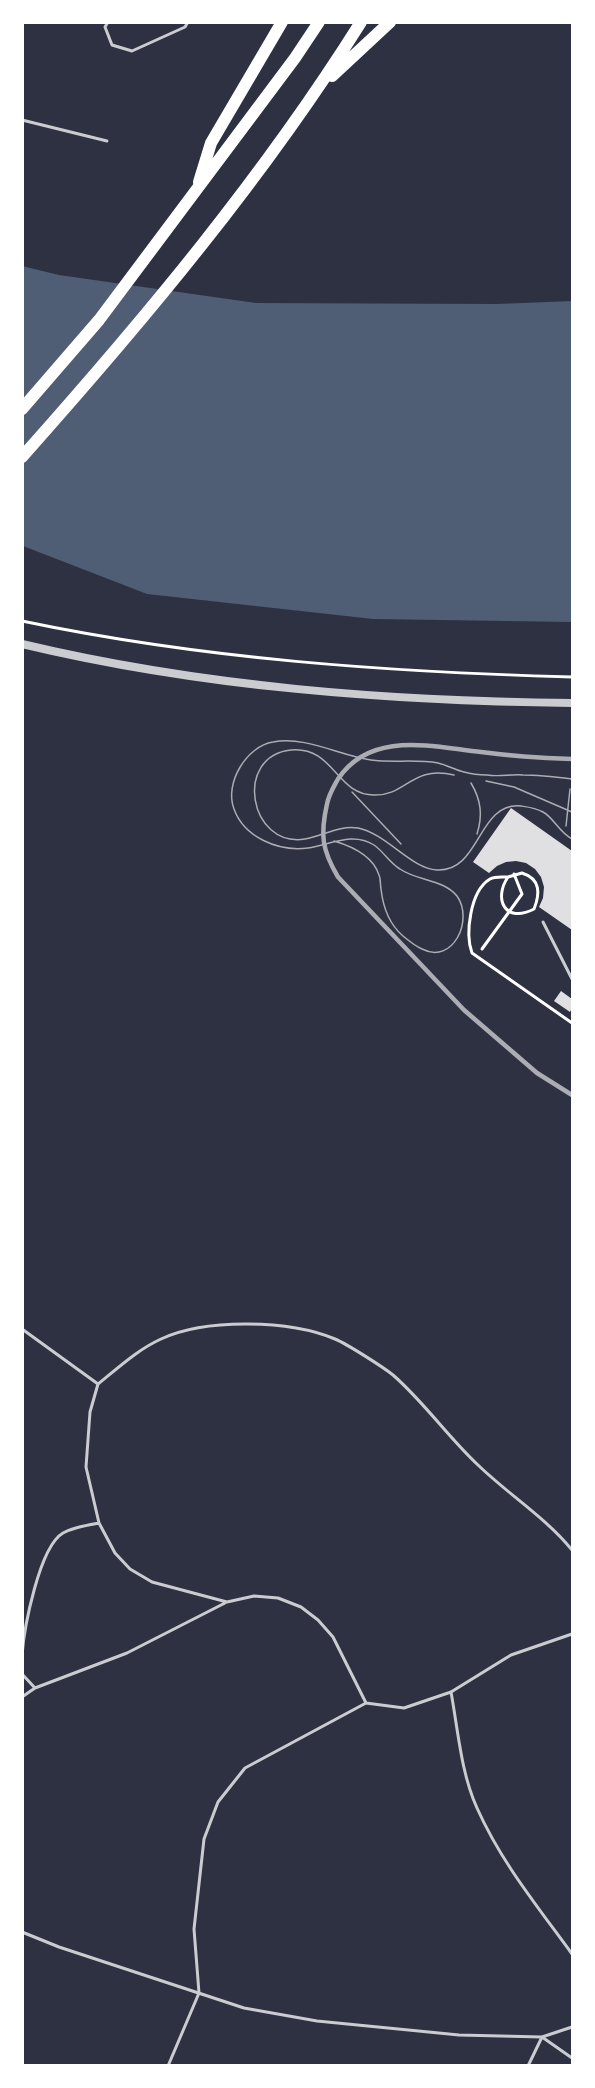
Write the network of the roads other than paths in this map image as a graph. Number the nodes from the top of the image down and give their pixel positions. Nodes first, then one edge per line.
1 (108, 22) edge
2 (188, 22) edge
3 (282, 22) edge
4 (319, 22) edge
5 (361, 22) edge
6 (390, 22) edge
7 (320, 87) junction
8 (22, 120) edge
9 (107, 141) dead end
10 (196, 191) junction
11 (22, 409) edge
12 (22, 457) edge
13 (22, 644) edge
14 (573, 703) edge
15 (543, 922) dead end
16 (573, 980) edge
17 (22, 1329) edge
18 (98, 1384) junction
19 (99, 1522) junction
20 (573, 1550) edge
21 (226, 1602) junction
22 (573, 1634) edge
23 (22, 1656) edge
24 (22, 1674) edge
25 (35, 1688) junction
26 (451, 1692) junction
27 (22, 1697) edge
28 (366, 1703) junction
29 (22, 1932) edge
30 (573, 1954) edge
31 (199, 1994) junction
32 (573, 2027) edge
33 (542, 2037) junction
34 (573, 2058) edge
35 (168, 2066) edge
36 (528, 2066) edge

1 - 2 lane
3 - 10 highway
4 - 10 highway
5 - 7 highway
6 - 7 highway
7 - 12 highway
8 - 9 lane
10 - 11 highway
13 - 14 street
15 - 16 lane
17 - 18 lane
18 - 19 lane
18 - 20 lane
19 - 21 lane
19 - 23 lane
21 - 25 lane
21 - 28 lane
22 - 26 lane
24 - 25 lane
25 - 27 lane
26 - 28 lane
26 - 30 lane
28 - 31 lane
29 - 31 lane
31 - 33 lane
31 - 35 lane
32 - 33 lane
33 - 34 lane
33 - 36 lane

